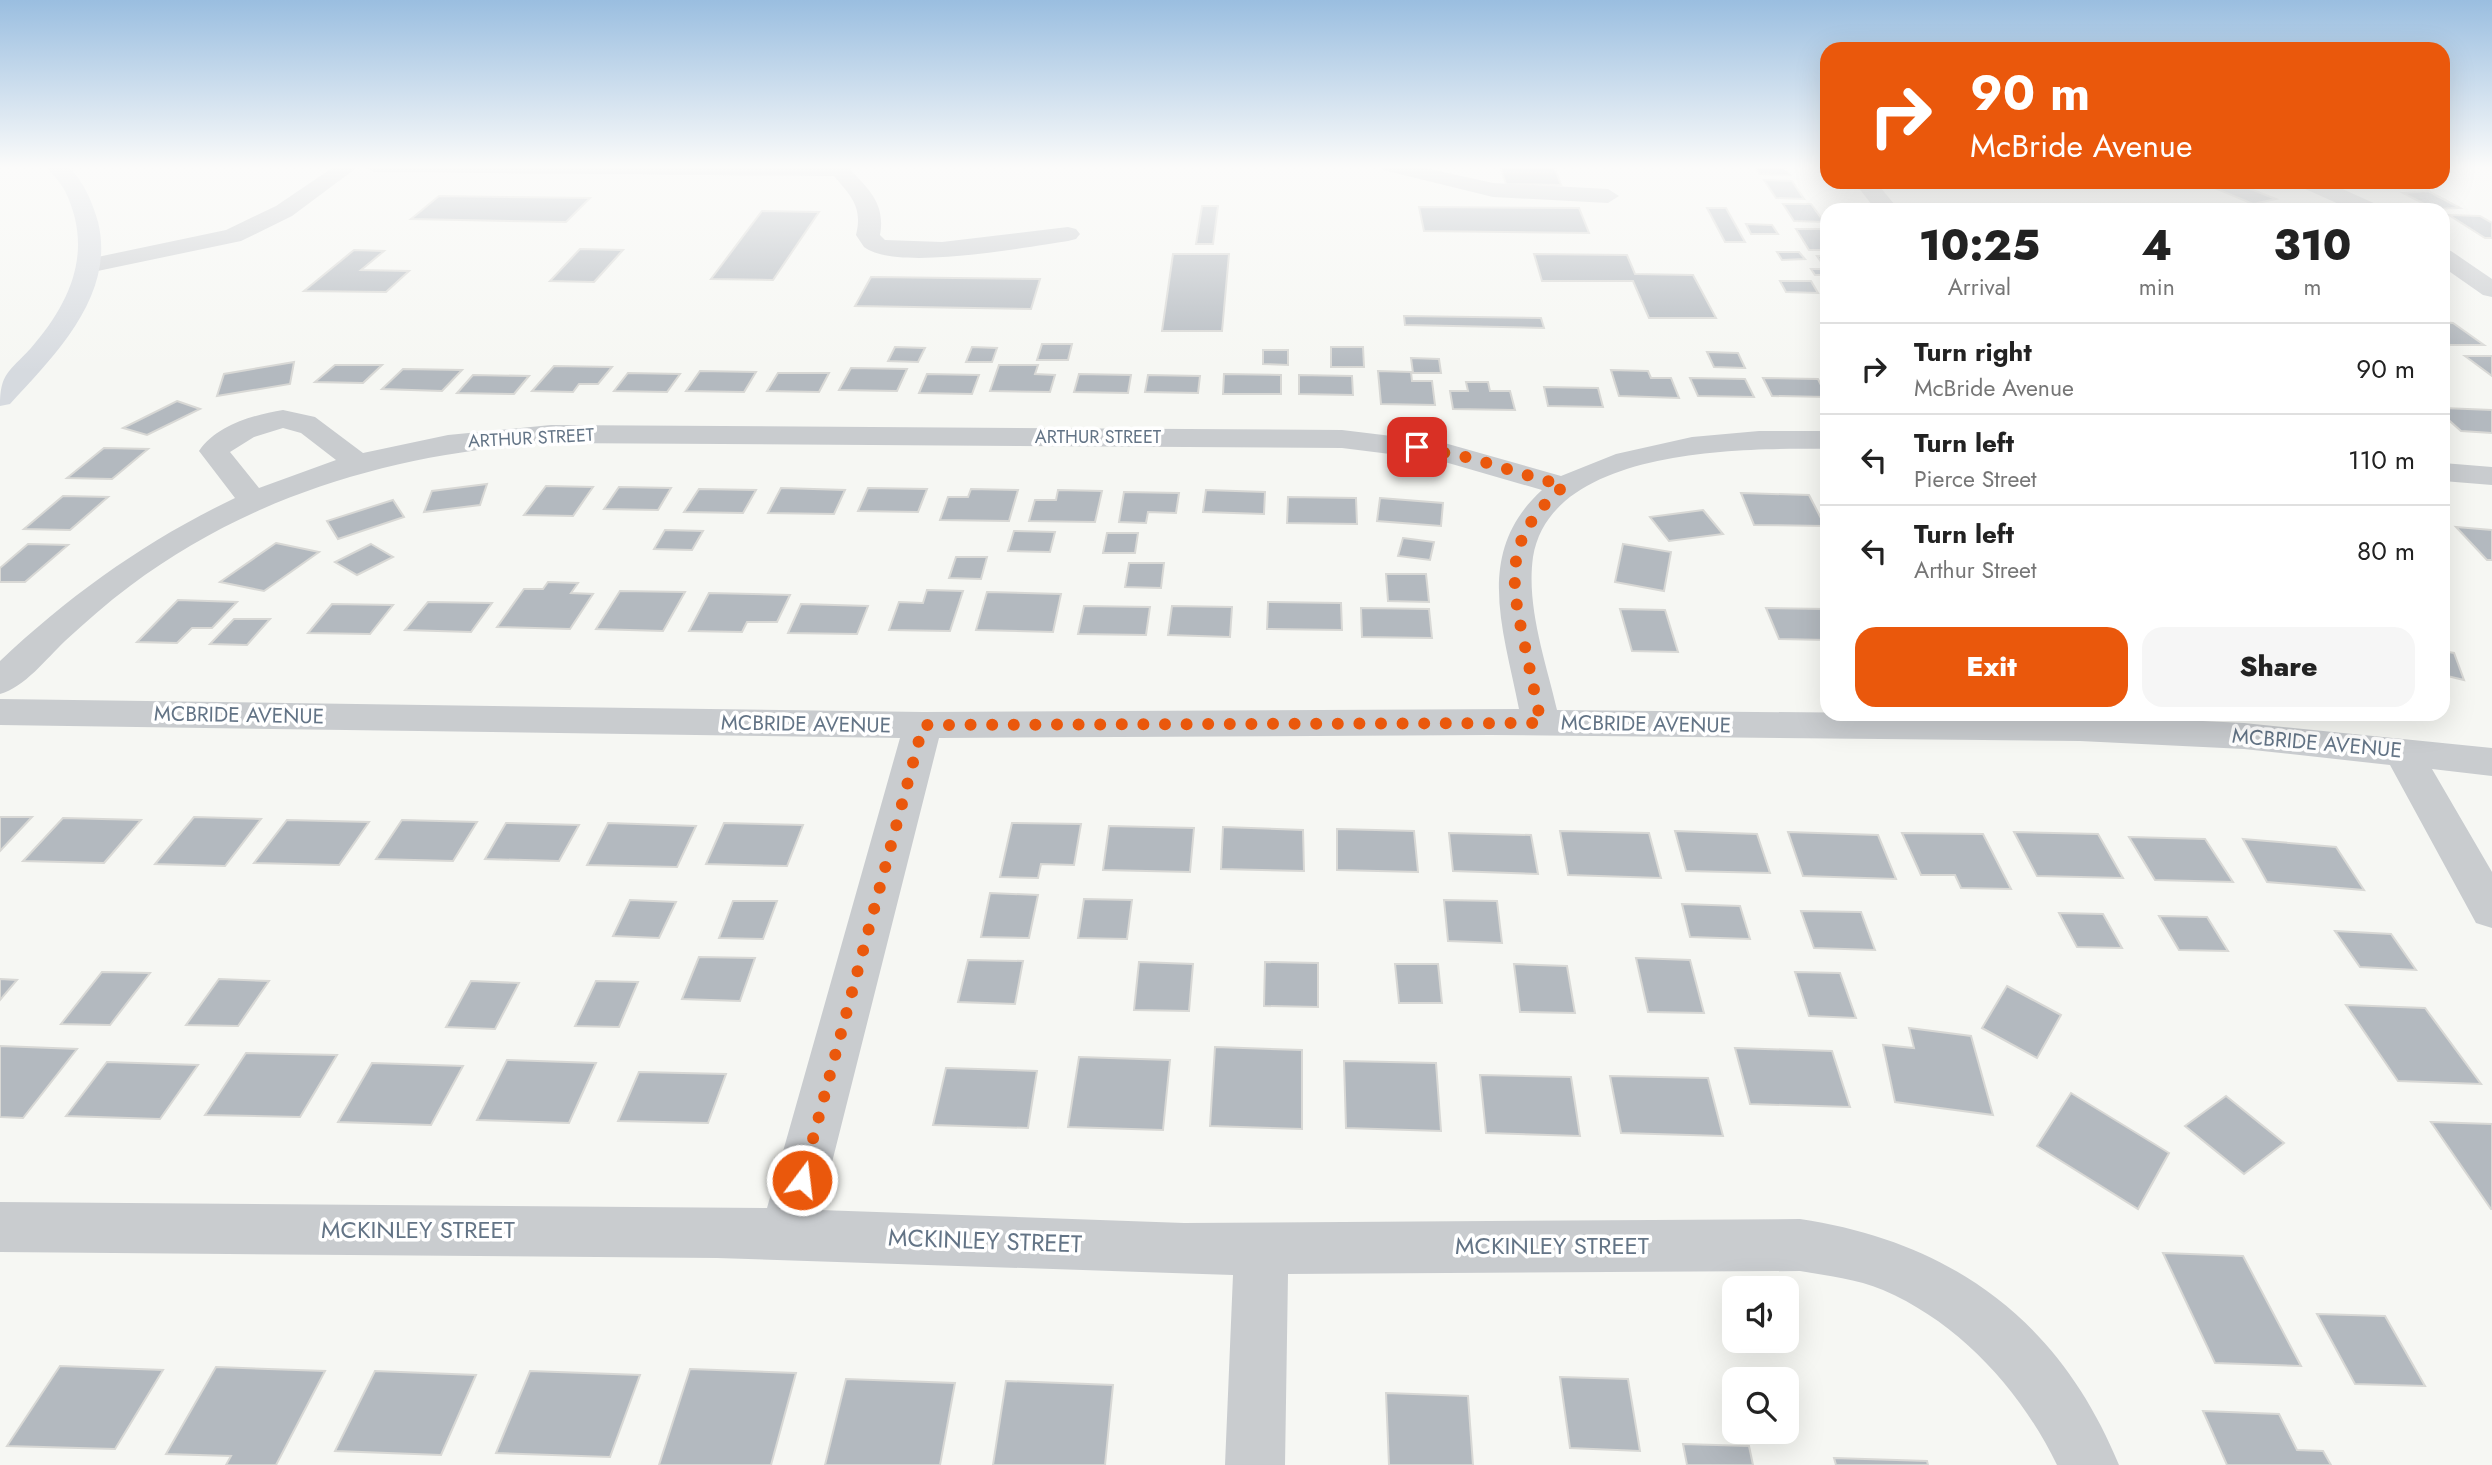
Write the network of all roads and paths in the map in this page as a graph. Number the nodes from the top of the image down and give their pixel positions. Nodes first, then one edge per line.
1 (88, 234) edge
2 (236, 234) edge
3 (868, 234) edge
4 (1065, 234) edge
5 (2450, 261) edge
6 (88, 266) junction
7 (2492, 290) edge
8 (0, 398) edge
9 (1820, 440) edge
10 (358, 464) junction
11 (2450, 473) edge
12 (2492, 476) edge
13 (1564, 486) junction
14 (253, 501) junction
15 (0, 682) edge
16 (0, 712) edge
17 (1541, 723) junction
18 (923, 725) junction
19 (2402, 751) junction
20 (2492, 762) edge
21 (2492, 911) edge
22 (0, 1227) edge
23 (788, 1234) junction
24 (1261, 1249) junction
25 (1255, 1465) edge
26 (2089, 1465) edge

1 - 6 main road
2 - 6 street
3 - 4 street
5 - 7 street
6 - 8 main road
9 - 13 street
10 - 13 street, ARTHUR STREET
10 - 14 street, ARTHUR STREET
10 - 14 street
11 - 12 street
13 - 17 street
14 - 15 street, ARTHUR STREET
16 - 18 street, MCBRIDE AVENUE
17 - 18 street, MCBRIDE AVENUE
17 - 19 street, MCBRIDE AVENUE
18 - 23 street
19 - 20 street, MCBRIDE AVENUE
19 - 21 street
22 - 23 street, MCKINLEY STREET
23 - 24 street, MCKINLEY STREET
24 - 25 street
24 - 26 street, MCKINLEY STREET

